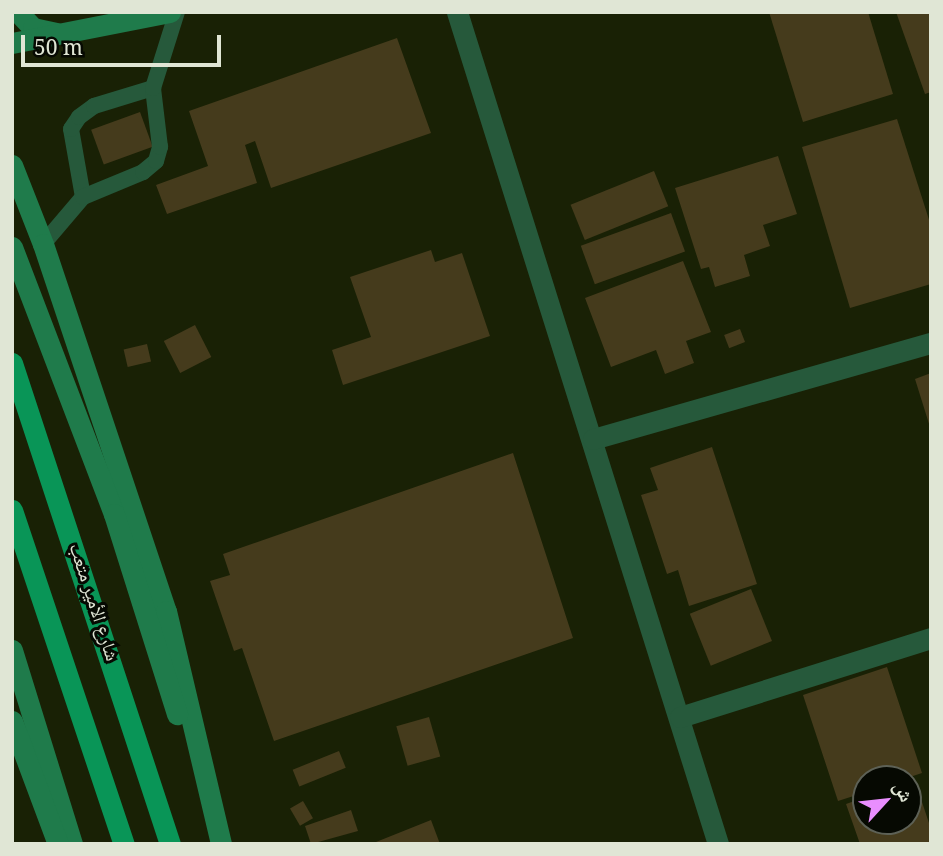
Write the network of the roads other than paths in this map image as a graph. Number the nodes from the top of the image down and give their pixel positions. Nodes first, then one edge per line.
1 (18, 12) edge
2 (170, 12) edge
3 (177, 12) edge
4 (457, 12) edge
5 (65, 34) junction
6 (12, 43) edge
7 (153, 88) junction
8 (12, 165) edge
9 (83, 197) junction
10 (43, 244) junction
11 (12, 247) edge
12 (931, 344) edge
13 (12, 363) edge
14 (593, 439) junction
15 (12, 510) edge
16 (931, 638) edge
17 (12, 650) edge
18 (680, 717) junction
19 (12, 721) edge
20 (58, 844) edge
21 (72, 844) edge
22 (124, 844) edge
23 (170, 844) edge
24 (220, 844) edge
25 (718, 844) edge

1 - 5 main road
2 - 5 main road
3 - 7 lane
4 - 14 street
5 - 6 main road
7 - 9 lane
7 - 9 lane
8 - 10 main road
9 - 10 lane
10 - 24 main road
11 - 24 main road
12 - 14 street
13 - 23 main road, شارع الأمير متعب
14 - 18 street
15 - 22 main road
16 - 18 street
17 - 21 main road
18 - 25 street
19 - 20 main road

